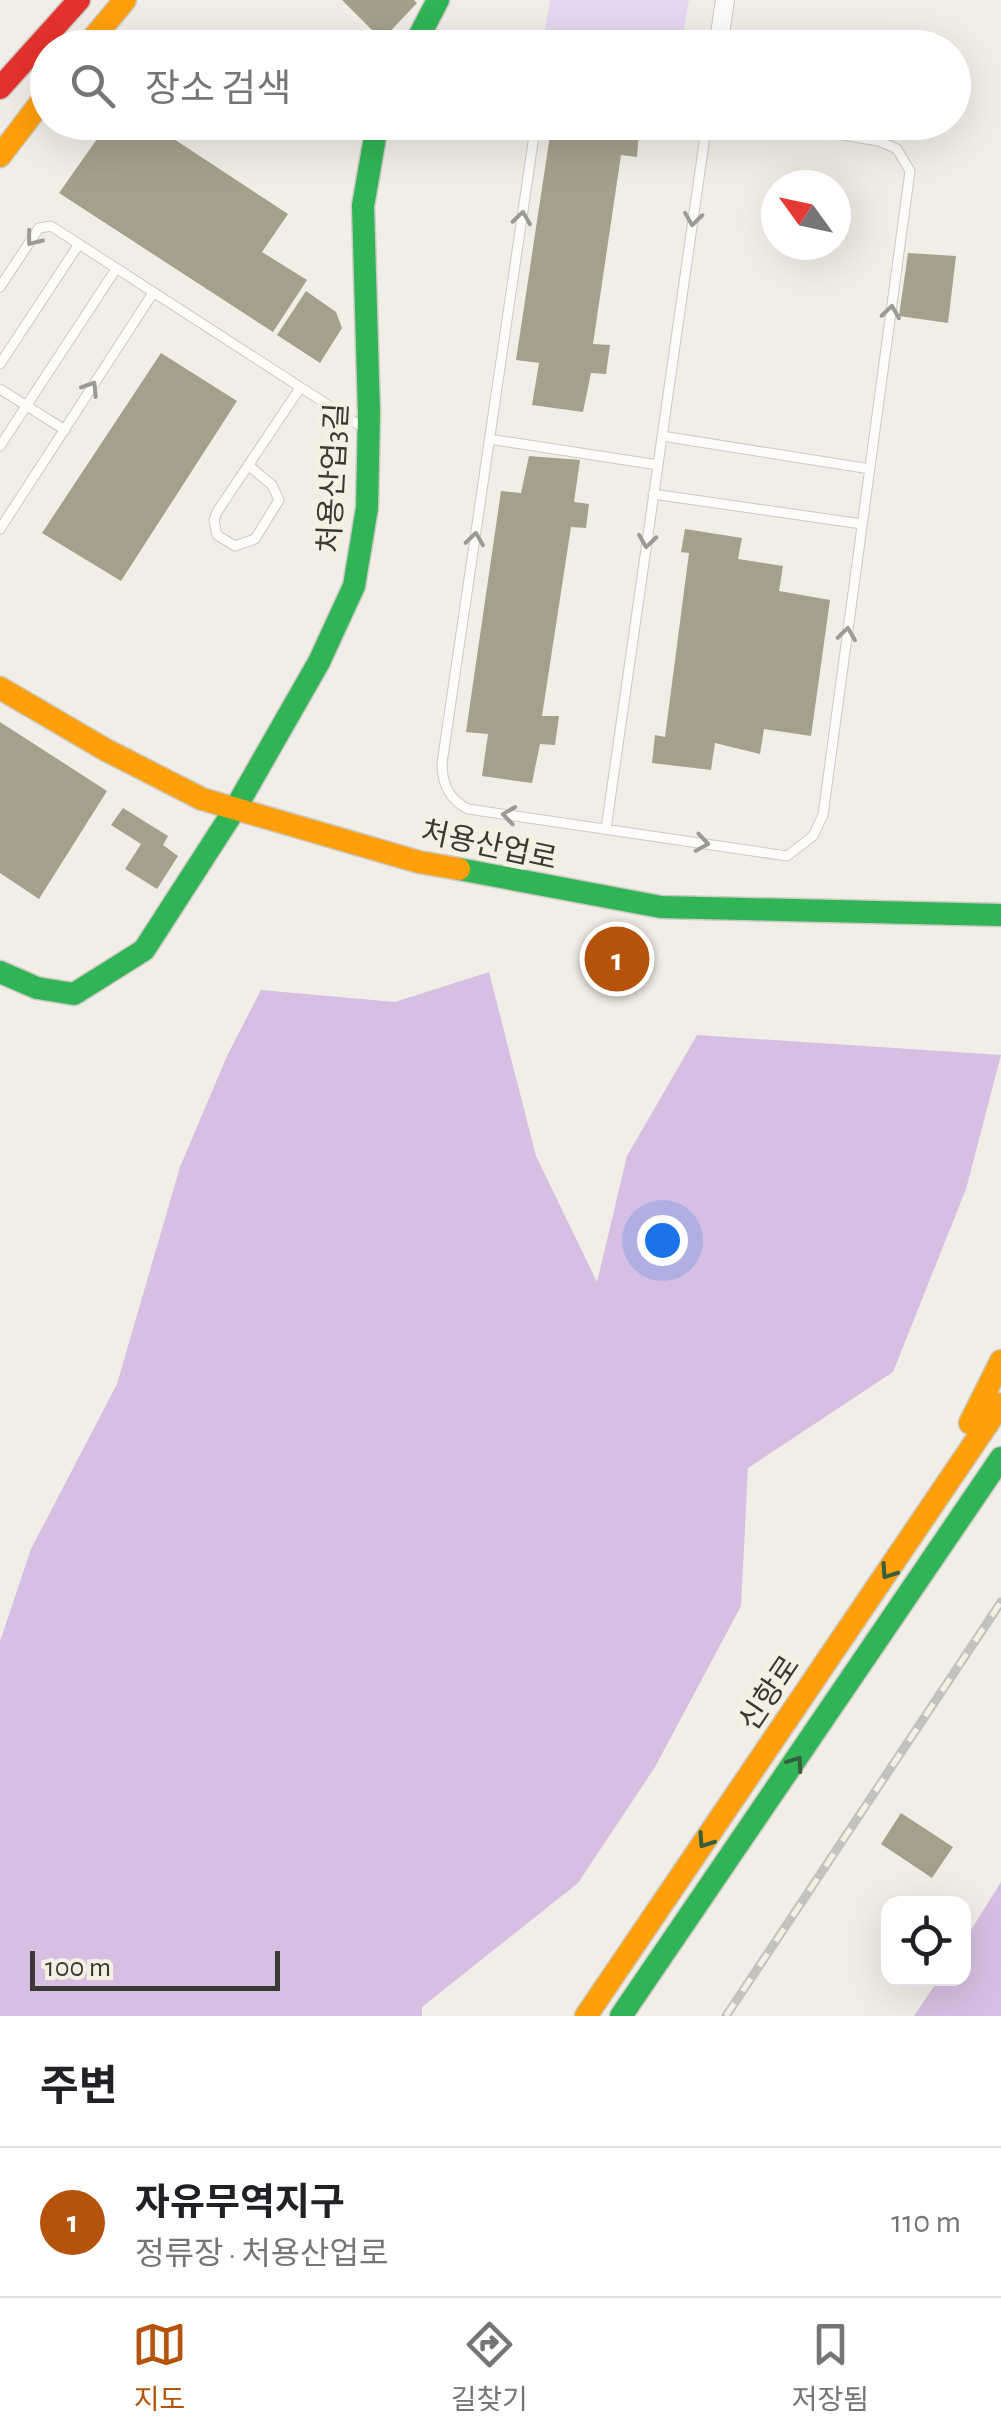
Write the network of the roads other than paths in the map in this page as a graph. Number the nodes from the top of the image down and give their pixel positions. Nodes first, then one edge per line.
1 (64, 0) edge
2 (80, 0) edge
3 (109, 0) edge
4 (124, 0) edge
5 (438, 0) edge
6 (725, 0) edge
7 (32, 30) edge
8 (53, 30) edge
9 (82, 30) edge
10 (100, 30) edge
11 (422, 30) edge
12 (721, 30) edge
13 (30, 32) edge
14 (30, 55) edge
15 (0, 60) edge
16 (0, 88) edge
17 (30, 88) edge
18 (30, 117) edge
19 (0, 120) edge
20 (374, 140) edge
21 (533, 140) edge
22 (703, 140) edge
23 (874, 140) edge
24 (0, 156) edge
25 (79, 244) junction
26 (116, 269) junction
27 (0, 286) edge
28 (154, 293) junction
29 (0, 364) edge
30 (0, 388) edge
31 (300, 388) junction
32 (26, 406) junction
33 (64, 430) junction
34 (368, 431) junction
35 (662, 436) junction
36 (490, 439) junction
37 (0, 446) edge
38 (658, 464) junction
39 (248, 465) junction
40 (870, 469) junction
41 (654, 494) junction
42 (862, 524) junction
43 (0, 529) edge
44 (0, 688) edge
45 (234, 808) junction
46 (606, 829) junction
47 (1001, 915) edge
48 (0, 972) edge
49 (1001, 1361) edge
50 (1001, 1404) edge
51 (1001, 1458) edge
52 (1001, 1476) edge
53 (969, 1509) junction
54 (919, 1527) junction
55 (586, 2016) edge
56 (621, 2016) edge

1 - 7 main road
2 - 8 main road
3 - 9 main road
4 - 10 main road
5 - 11 main road
6 - 12 street
13 - 15 main road
14 - 16 main road
17 - 19 main road
18 - 24 main road
20 - 34 main road, 처용산업3길
36 -> 21 lane
22 -> 35 lane
40 -> 23 lane
25 - 26 lane
25 -> 27 lane
25 - 29 lane
26 - 28 lane
26 - 32 lane
28 - 31 lane
33 -> 28 lane
30 - 32 lane
31 - 34 lane
31 - 39 lane
32 - 33 lane
32 - 37 lane
33 - 43 lane
34 - 45 main road, 처용산업3길
35 - 38 lane
35 - 40 lane
36 - 38 lane
46 -> 36 lane
38 - 41 lane
39 - 39 lane
40 - 42 lane
41 - 42 lane
41 -> 46 lane
46 -> 42 lane
44 - 45 main road, 처용산업로
45 - 47 main road, 처용산업로
45 - 48 main road, 처용산업3길
49 - 54 main road
50 - 54 main road, 신항로
51 - 53 main road, 신항로
52 - 53 main road
56 -> 53 main road, 신항로
54 -> 55 main road, 신항로

